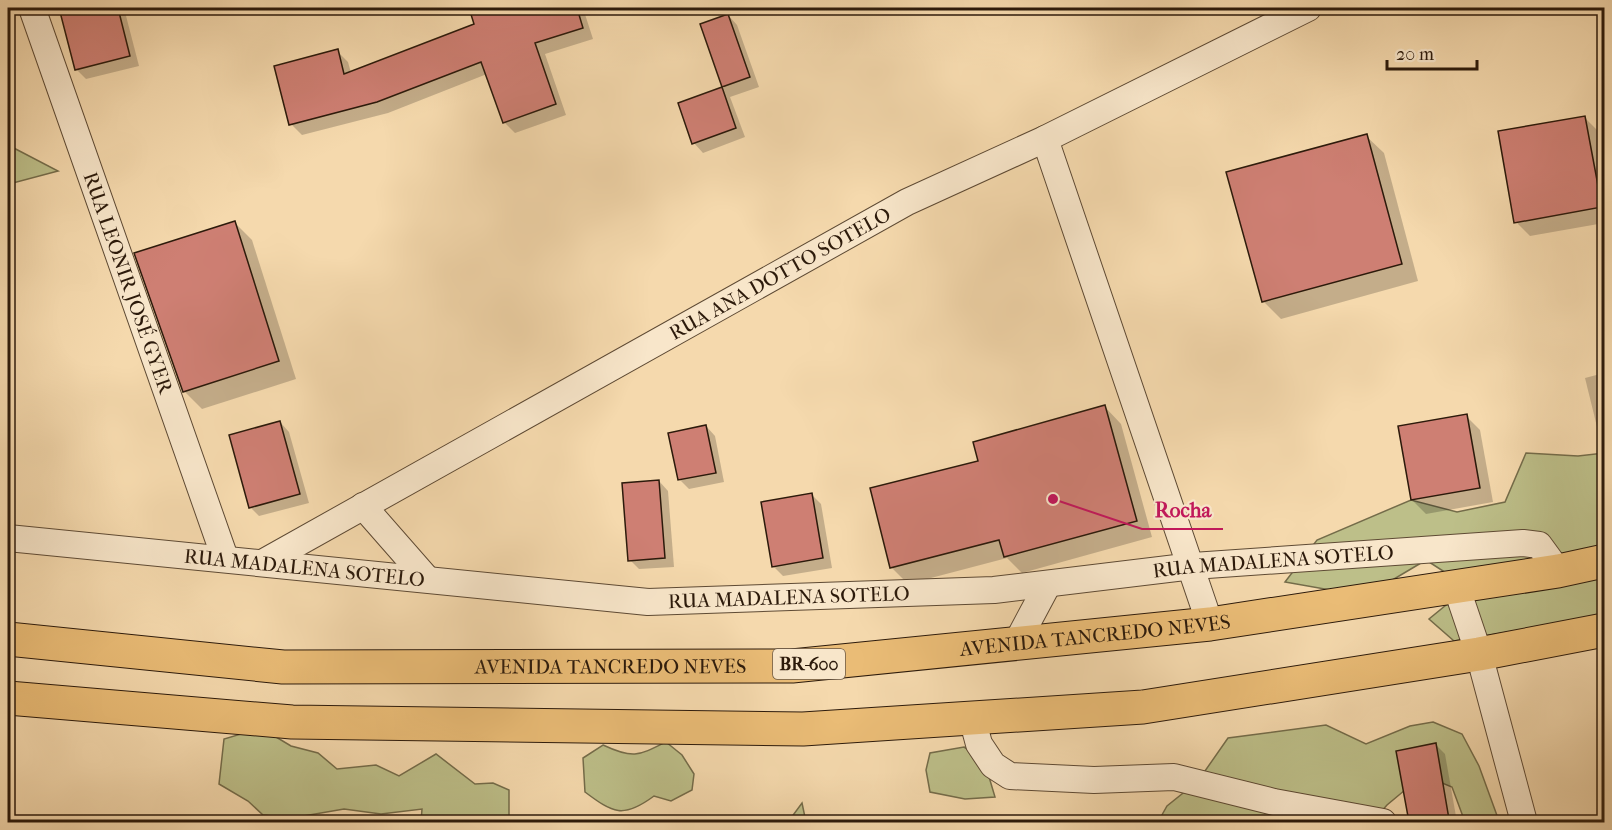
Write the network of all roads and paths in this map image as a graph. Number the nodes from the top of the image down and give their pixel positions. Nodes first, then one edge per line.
1 (32, 8) edge
2 (1308, 8) edge
3 (1044, 139) junction
4 (363, 506) junction
5 (8, 538) edge
6 (225, 558) junction
7 (1605, 561) edge
8 (264, 562) junction
9 (1192, 566) junction
10 (1558, 571) junction
11 (427, 579) junction
12 (1048, 584) junction
13 (1456, 586) junction
14 (1210, 624) junction
15 (1605, 630) edge
16 (8, 639) edge
17 (1016, 644) junction
18 (1479, 654) junction
19 (8, 698) edge
20 (162, 711) junction
21 (972, 718) junction
22 (8, 720) edge
23 (1383, 822) edge
24 (1524, 822) edge

1 - 6 street, RUA LEONIR JOSÉ GYER
2 - 3 street, RUA ANA DOTTO SOTELO
3 - 4 street, RUA ANA DOTTO SOTELO
3 - 9 street
4 - 8 street, RUA ANA DOTTO SOTELO
4 - 11 street
5 - 6 street, RUA MADALENA SOTELO
6 - 8 street, RUA MADALENA SOTELO
7 - 10 main road, AVENIDA TANCREDO NEVES / BR-600
8 - 11 street, RUA MADALENA SOTELO
9 - 10 street, RUA MADALENA SOTELO
9 - 12 street, RUA MADALENA SOTELO
9 - 14 street
10 - 13 main road, AVENIDA TANCREDO NEVES / BR-600
11 - 12 street, RUA MADALENA SOTELO
12 - 17 street
13 - 14 main road, AVENIDA TANCREDO NEVES / BR-600
13 - 18 street
14 - 17 main road, AVENIDA TANCREDO NEVES / BR-600
15 - 18 main road
16 - 17 main road, AVENIDA TANCREDO NEVES / BR-600
18 - 21 main road
18 - 24 street
19 - 20 main road
20 - 21 main road
20 - 22 main road
21 - 23 street

